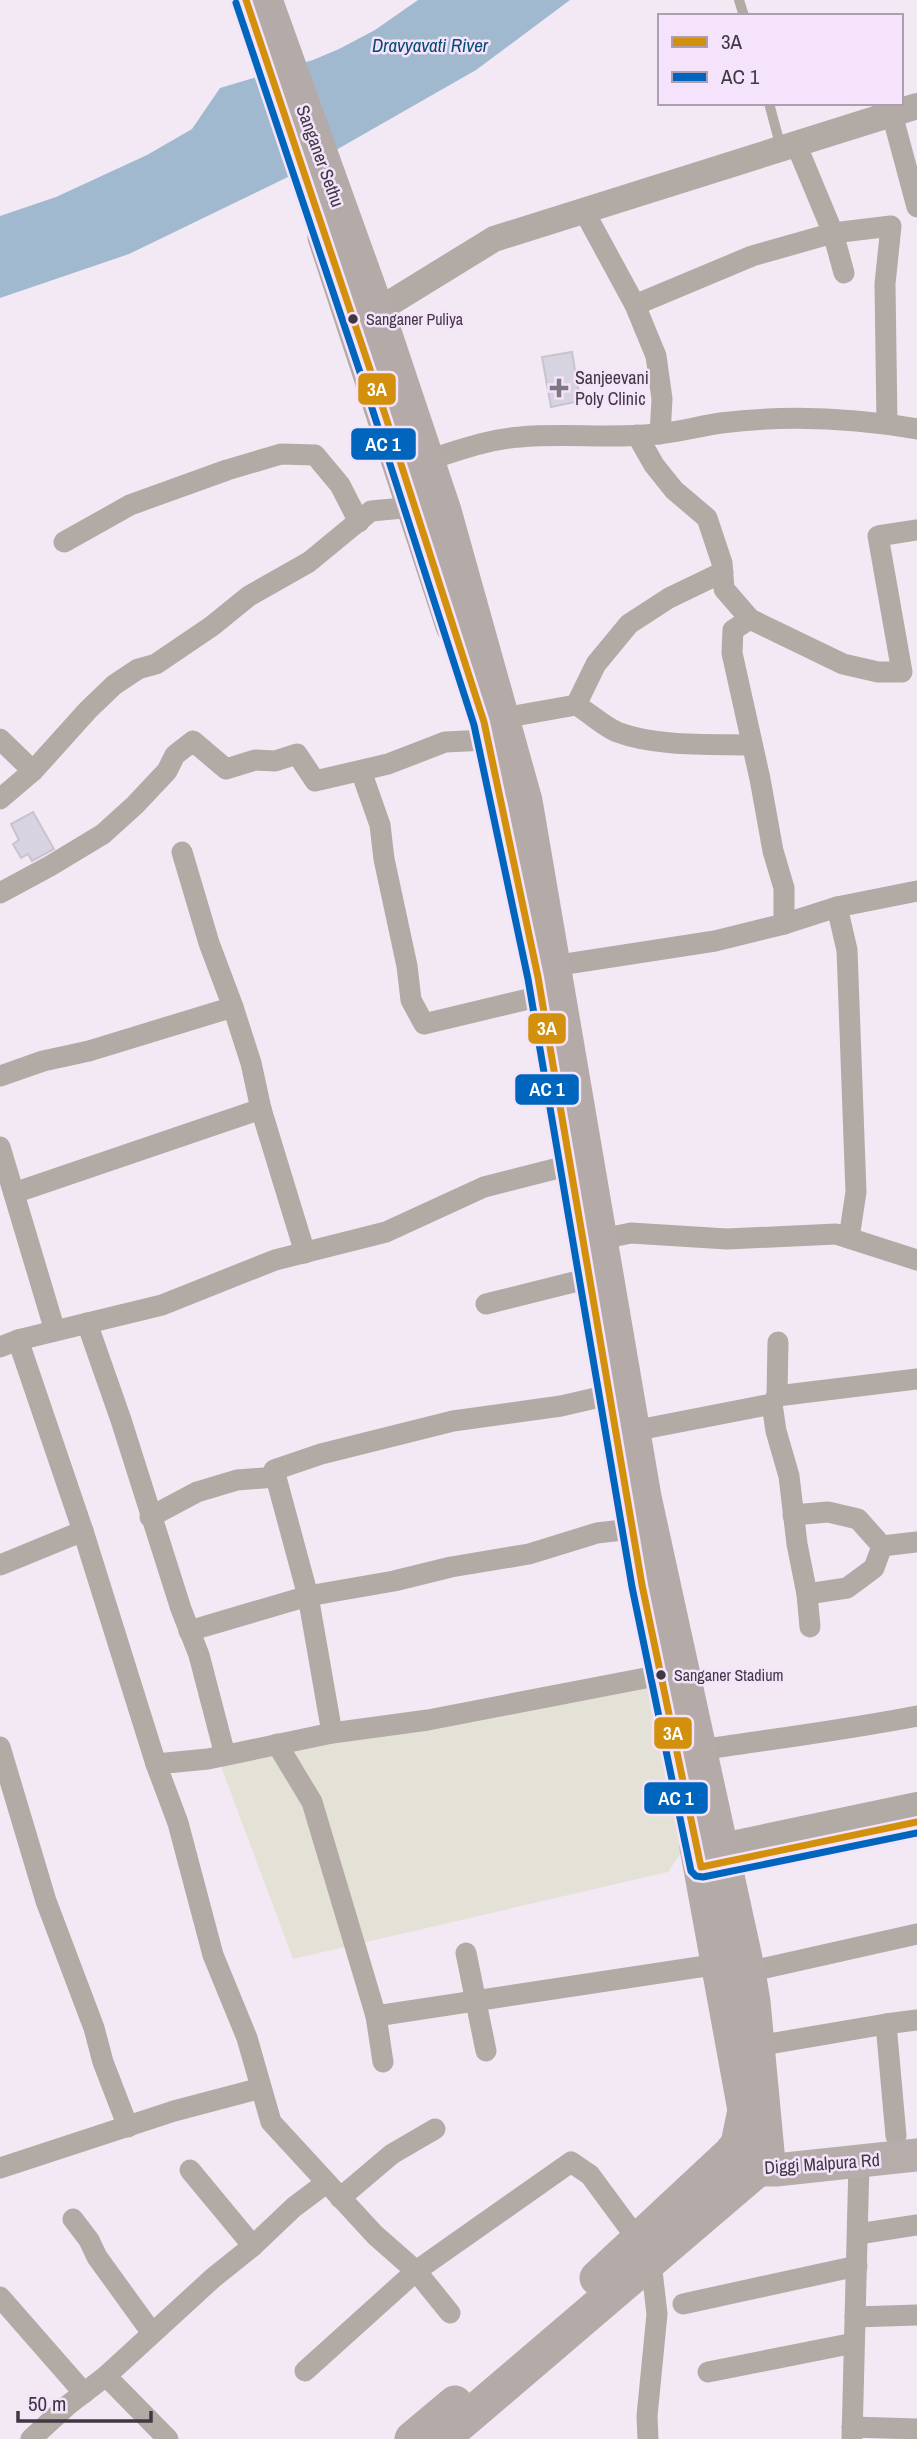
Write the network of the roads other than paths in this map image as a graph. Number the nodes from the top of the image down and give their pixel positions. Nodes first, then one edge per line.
1 (246, 0) edge
2 (265, 0) edge
3 (770, 105) edge
4 (905, 110) edge
5 (789, 146) junction
6 (917, 206) edge
7 (584, 211) junction
8 (833, 233) junction
9 (844, 273) dead end
10 (635, 305) junction
11 (366, 319) junction
12 (887, 424) junction
13 (917, 429) edge
14 (660, 434) junction
15 (638, 435) junction
16 (427, 460) junction
17 (414, 506) junction
18 (359, 522) junction
19 (917, 530) edge
20 (64, 542) dead end
21 (723, 572) junction
22 (750, 619) junction
23 (576, 705) junction
24 (495, 726) junction
25 (0, 739) edge
26 (752, 745) junction
27 (33, 771) junction
28 (361, 771) junction
29 (0, 799) edge
30 (182, 852) dead end
31 (917, 891) edge
32 (0, 893) edge
33 (837, 907) junction
34 (784, 924) junction
35 (547, 981) junction
36 (233, 1007) junction
37 (0, 1076) edge
38 (261, 1109) junction
39 (0, 1147) edge
40 (578, 1163) junction
41 (14, 1193) junction
42 (849, 1238) junction
43 (305, 1253) junction
44 (594, 1259) junction
45 (917, 1260) edge
46 (486, 1304) dead end
47 (87, 1323) junction
48 (55, 1331) junction
49 (778, 1342) dead end
50 (9, 1343) edge
51 (917, 1379) edge
52 (617, 1393) junction
53 (775, 1400) junction
54 (633, 1431) junction
55 (276, 1478) junction
56 (793, 1515) junction
57 (150, 1517) junction
58 (631, 1529) junction
59 (83, 1531) junction
60 (917, 1542) edge
61 (882, 1546) junction
62 (0, 1565) edge
63 (807, 1594) junction
64 (308, 1596) junction
65 (810, 1627) dead end
66 (189, 1631) junction
67 (661, 1675) junction
68 (917, 1716) edge
69 (332, 1733) junction
70 (277, 1744) junction
71 (0, 1747) edge
72 (700, 1750) junction
73 (225, 1755) junction
74 (156, 1764) junction
75 (917, 1805) edge
76 (917, 1822) edge
77 (711, 1857) junction
78 (917, 1934) edge
79 (466, 1953) dead end
80 (733, 1968) junction
81 (477, 2001) junction
82 (376, 2016) junction
83 (917, 2020) edge
84 (887, 2024) junction
85 (757, 2046) junction
86 (486, 2051) dead end
87 (383, 2062) dead end
88 (261, 2088) junction
89 (128, 2127) junction
90 (435, 2129) dead end
91 (910, 2142) edge
92 (748, 2155) junction
93 (859, 2162) junction
94 (0, 2168) edge
95 (190, 2170) dead end
96 (333, 2190) junction
97 (74, 2219) dead end
98 (917, 2225) edge
99 (858, 2234) junction
100 (253, 2246) junction
101 (644, 2251) junction
102 (857, 2266) junction
103 (416, 2271) junction
104 (0, 2297) edge
105 (683, 2304) dead end
106 (450, 2313) dead end
107 (917, 2315) edge
108 (855, 2317) junction
109 (152, 2333) junction
110 (855, 2343) junction
111 (305, 2371) dead end
112 (708, 2372) dead end
113 (106, 2376) junction
114 (84, 2393) junction
115 (917, 2429) edge
116 (852, 2433) edge
117 (31, 2439) edge
118 (168, 2439) edge
119 (412, 2439) edge
120 (442, 2439) edge
121 (648, 2439) edge

1 - 11 highway, Sanganer Sethu
2 - 11 highway, Sanganer Sethu
3 - 5 lane
4 - 5 street
4 - 6 street
5 - 7 street
5 - 8 street
7 - 10 street
7 - 11 street
8 - 9 street
8 - 10 street
8 - 12 street
10 - 14 street
11 - 16 highway
11 - 17 highway
12 - 13 street
12 - 14 street
14 - 15 street
15 - 16 street
15 - 21 street
16 - 24 highway
17 - 18 street
17 - 24 highway
18 - 20 street
18 - 27 street
19 - 22 street
21 - 22 street
21 - 23 street
22 - 26 street
23 - 24 street
23 - 26 street
24 - 28 street
24 - 35 highway
25 - 27 street
26 - 34 street
27 - 29 street
28 - 32 street
28 - 35 street
30 - 36 street
31 - 33 street
33 - 34 street
33 - 42 street
34 - 35 street
35 - 40 highway
36 - 37 street
36 - 38 street
38 - 41 street
38 - 43 street
39 - 41 street
40 - 43 street
40 - 44 highway
41 - 48 street
42 - 44 street
42 - 45 street
43 - 47 street
44 - 46 street
44 - 52 highway
47 - 48 street
47 - 57 street
48 - 50 street
49 - 53 street
50 - 59 street
51 - 53 street
52 - 54 highway
52 - 55 street
52 - 58 highway
53 - 54 street
53 - 56 street
54 - 72 highway
55 - 57 street
55 - 64 street
56 - 61 street
56 - 63 street
57 - 66 street
58 - 64 street
58 - 67 highway
59 - 62 street
59 - 74 street
60 - 61 street
61 - 63 street
63 - 65 street
64 - 66 street
64 - 69 street
66 - 73 street
67 - 69 street
67 - 77 highway
68 - 72 street
69 - 70 street
70 - 73 street
70 - 82 street
71 - 89 street
72 - 77 highway
73 - 74 street
74 - 88 street
75 - 77 street
76 - 77 street
77 - 80 highway
78 - 80 street
79 - 81 street
80 - 81 street
80 - 85 highway
80 - 92 highway
81 - 82 street
81 - 86 street
82 - 87 street
83 - 84 street
84 - 85 street
84 - 91 street
85 - 92 highway
88 - 89 street
88 - 96 street
89 - 94 street
90 - 96 street
91 - 92 main road, Diggi Malpura Rd
91 - 93 main road, Diggi Malpura Rd
92 - 93 main road, Diggi Malpura Rd
92 - 101 highway
93 - 99 street
95 - 100 street
96 - 100 street
96 - 103 street
97 - 109 street
98 - 99 street
99 - 102 street
100 - 109 street
101 - 103 street
101 - 119 highway
101 - 120 highway
101 - 121 street
102 - 105 street
102 - 108 street
103 - 106 street
103 - 111 street
104 - 114 street
107 - 108 street
108 - 110 street
109 - 113 street
110 - 112 street
110 - 116 street
113 - 114 street
113 - 118 street
114 - 117 street
115 - 116 street

